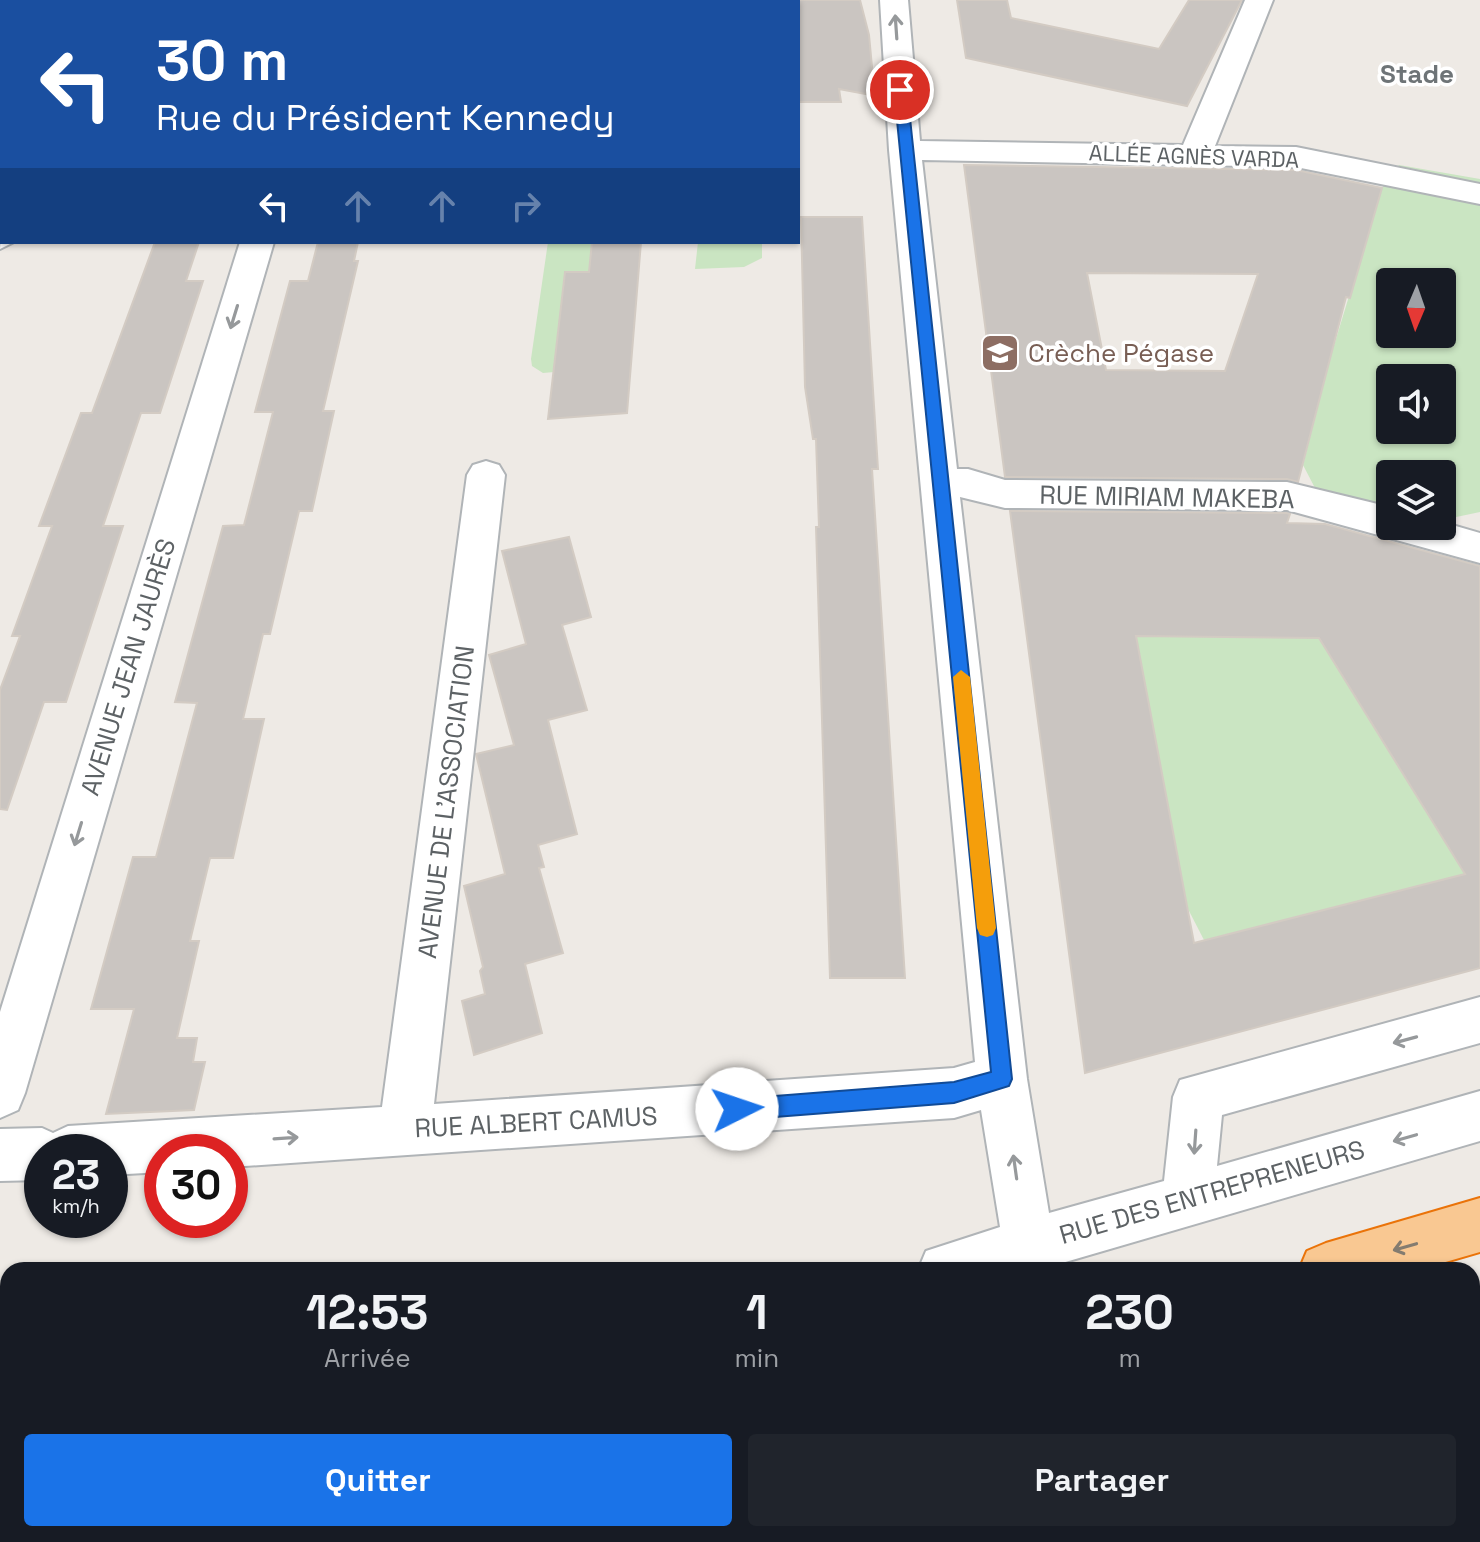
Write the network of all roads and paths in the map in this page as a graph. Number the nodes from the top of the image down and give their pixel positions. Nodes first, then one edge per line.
1 (894, 0) edge
2 (1259, 0) edge
3 (905, 150) junction
4 (1196, 153) junction
5 (1480, 194) edge
6 (256, 244) edge
7 (486, 475) dead end
8 (942, 484) junction
9 (1376, 518) edge
10 (1452, 540) edge
11 (1480, 548) edge
12 (1480, 1020) edge
13 (1002, 1079) junction
14 (0, 1093) edge
15 (1480, 1116) edge
16 (405, 1130) junction
17 (128, 1148) edge
18 (24, 1154) edge
19 (0, 1155) edge
20 (1188, 1199) junction
21 (1480, 1225) edge
22 (1031, 1243) junction
23 (970, 1262) edge
24 (1353, 1262) edge

3 -> 1 street
2 - 4 street
3 - 4 street, ALLÉE AGNÈS VARDA
3 - 8 street
4 - 5 street, ALLÉE AGNÈS VARDA
6 -> 14 street, AVENUE JEAN JAURÈS
7 - 16 street, AVENUE DE L'ASSOCIATION
8 - 9 street, RUE MIRIAM MAKEBA
8 - 13 street
10 - 11 street
12 -> 20 street
13 - 16 street, RUE ALBERT CAMUS
22 -> 13 street
15 -> 20 street, RUE DES ENTREPRENEURS
17 -> 16 street, RUE ALBERT CAMUS
18 - 19 street
20 - 22 street, RUE DES ENTREPRENEURS
21 -> 24 highway
22 - 23 street, RUE DES ENTREPRENEURS

